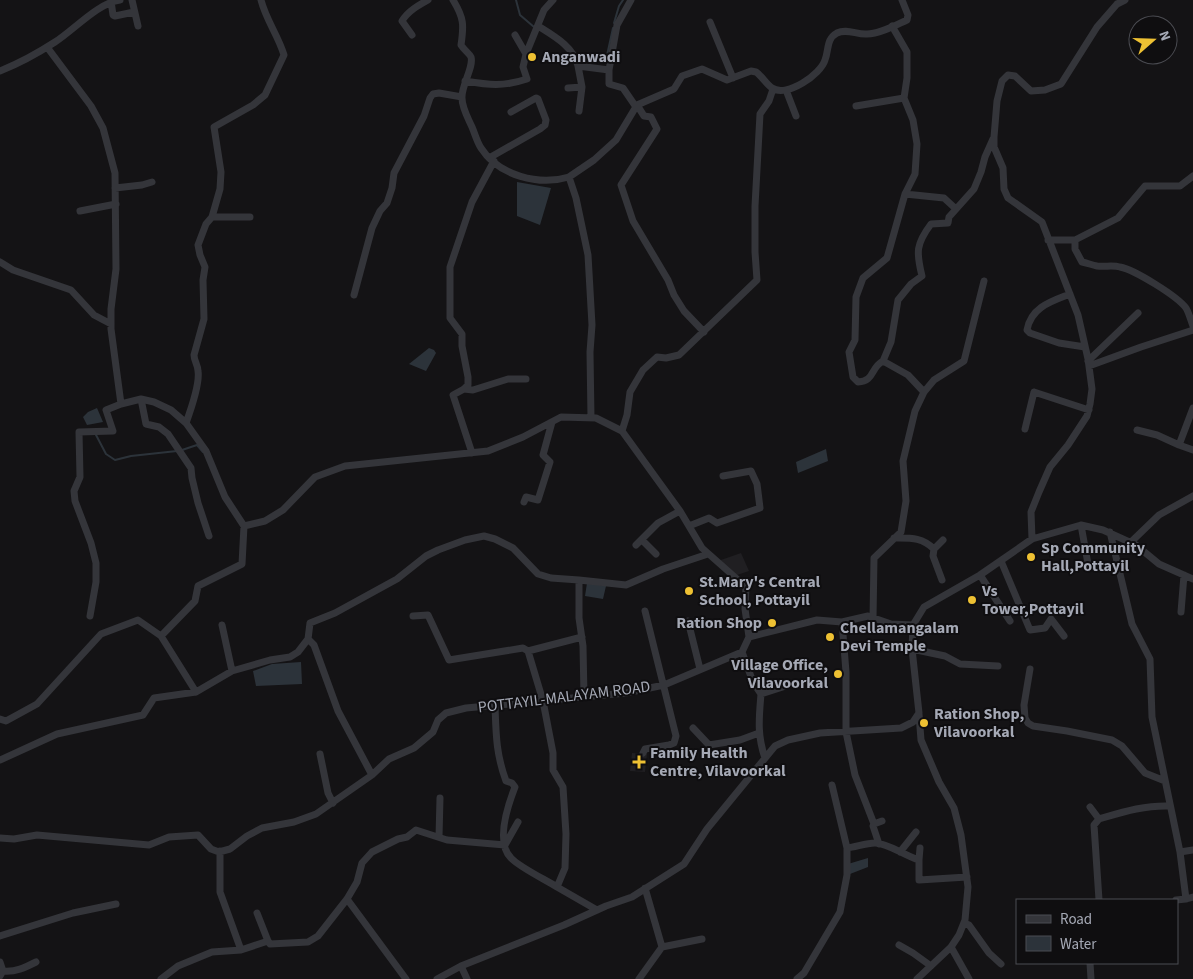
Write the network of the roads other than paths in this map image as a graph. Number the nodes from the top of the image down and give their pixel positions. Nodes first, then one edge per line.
1 (120, 0) edge
2 (132, 0) edge
3 (260, 0) edge
4 (428, 0) edge
5 (454, 0) edge
6 (553, 0) edge
7 (631, 0) edge
8 (902, 0) edge
9 (1124, 0) edge
10 (111, 1) junction
11 (134, 12) junction
12 (710, 22) dead end
13 (138, 26) dead end
14 (892, 26) junction
15 (537, 27) junction
16 (412, 35) dead end
17 (515, 35) dead end
18 (47, 47) junction
19 (526, 54) junction
20 (578, 66) junction
21 (609, 70) junction
22 (0, 71) edge
23 (733, 78) junction
24 (465, 81) junction
25 (568, 88) dead end
26 (582, 88) junction
27 (773, 89) junction
28 (786, 90) junction
29 (462, 97) junction
30 (904, 98) junction
31 (636, 106) junction
32 (856, 106) dead end
33 (579, 111) dead end
34 (512, 112) dead end
35 (796, 116) dead end
36 (994, 137) junction
37 (491, 160) junction
38 (1193, 176) edge
39 (569, 177) junction
40 (152, 182) dead end
41 (115, 188) junction
42 (905, 194) junction
43 (116, 204) junction
44 (956, 209) junction
45 (80, 212) dead end
46 (212, 217) junction
47 (250, 217) dead end
48 (1048, 240) junction
49 (1075, 240) junction
50 (1, 264) edge
51 (984, 281) dead end
52 (1070, 294) junction
53 (354, 295) dead end
54 (1138, 313) dead end
55 (111, 324) junction
56 (1193, 326) edge
57 (1193, 330) edge
58 (704, 332) junction
59 (1085, 347) junction
60 (883, 361) junction
61 (1088, 363) junction
62 (526, 379) dead end
63 (464, 390) junction
64 (924, 392) junction
65 (141, 399) junction
66 (121, 404) junction
67 (1193, 408) edge
68 (1089, 410) junction
69 (591, 418) junction
70 (552, 422) junction
71 (186, 424) junction
72 (1025, 429) dead end
73 (1137, 430) dead end
74 (622, 431) junction
75 (1179, 445) junction
76 (1193, 450) edge
77 (472, 453) junction
78 (723, 476) dead end
79 (1193, 496) edge
80 (524, 502) dead end
81 (680, 511) junction
82 (1081, 525) junction
83 (244, 526) junction
84 (689, 526) junction
85 (1110, 532) junction
86 (209, 536) dead end
87 (894, 538) junction
88 (1032, 539) junction
89 (642, 540) junction
90 (943, 540) dead end
91 (1131, 542) junction
92 (636, 546) dead end
93 (934, 549) junction
94 (656, 554) dead end
95 (708, 554) junction
96 (1001, 561) junction
97 (1088, 564) dead end
98 (980, 575) junction
99 (1184, 575) junction
100 (1193, 579) edge
101 (579, 580) junction
102 (942, 580) dead end
103 (645, 611) dead end
104 (1181, 612) dead end
105 (90, 616) dead end
106 (413, 616) dead end
107 (873, 619) junction
108 (1010, 620) dead end
109 (688, 621) dead end
110 (842, 622) junction
111 (222, 625) dead end
112 (912, 625) junction
113 (162, 636) junction
114 (1064, 636) dead end
115 (582, 637) junction
116 (749, 637) junction
117 (308, 639) junction
118 (912, 649) junction
119 (528, 651) junction
120 (742, 652) junction
121 (998, 666) dead end
122 (700, 669) junction
123 (1030, 669) dead end
124 (232, 671) junction
125 (792, 684) dead end
126 (664, 685) junction
127 (196, 692) junction
128 (761, 694) junction
129 (584, 696) junction
130 (543, 701) junction
131 (495, 706) junction
132 (919, 713) junction
133 (0, 719) edge
134 (693, 728) dead end
135 (846, 732) junction
136 (759, 733) junction
137 (643, 753) dead end
138 (320, 754) dead end
139 (765, 758) junction
140 (0, 760) edge
141 (372, 775) junction
142 (1165, 781) junction
143 (832, 785) dead end
144 (440, 798) dead end
145 (333, 803) junction
146 (1170, 806) junction
147 (1090, 807) dead end
148 (1098, 819) junction
149 (882, 821) dead end
150 (518, 822) dead end
151 (874, 824) junction
152 (916, 832) dead end
153 (439, 837) junction
154 (0, 838) edge
155 (879, 844) junction
156 (504, 845) junction
157 (847, 848) junction
158 (920, 848) dead end
159 (1193, 850) edge
160 (220, 851) junction
161 (900, 852) junction
162 (1180, 852) junction
163 (920, 860) junction
164 (967, 877) junction
165 (557, 887) junction
166 (646, 888) junction
167 (1190, 898) edge
168 (347, 899) junction
169 (1099, 899) edge
170 (116, 904) dead end
171 (597, 910) junction
172 (257, 913) dead end
173 (964, 923) junction
174 (0, 936) edge
175 (702, 939) dead end
176 (268, 942) junction
177 (899, 945) dead end
178 (662, 947) junction
179 (951, 947) junction
180 (241, 950) junction
181 (0, 962) edge
182 (36, 962) dead end
183 (1001, 964) dead end
184 (1090, 964) edge
185 (461, 966) junction
186 (931, 966) junction
187 (1, 973) edge
188 (161, 979) edge
189 (406, 979) edge
190 (437, 979) edge
191 (467, 979) edge
192 (640, 979) edge
193 (797, 979) edge
194 (917, 979) edge
195 (969, 979) edge
196 (1091, 979) edge

1 - 10 street
2 - 11 street
3 - 46 street
4 - 16 street
5 - 24 street
6 - 15 street
7 - 21 street
8 - 14 street
9 - 36 street
10 - 11 street
10 - 18 street
11 - 13 street
12 - 23 street
14 - 28 street
14 - 30 street
15 - 19 street
15 - 20 street
17 - 19 street
18 - 22 street
18 - 41 street
19 - 24 street
20 - 21 street
20 - 26 street
21 - 31 street
23 - 27 street
23 - 31 street
24 - 29 street
25 - 26 street
26 - 33 street
27 - 28 street
27 - 58 street
28 - 35 street
29 - 37 street
29 - 53 street
30 - 32 street
30 - 42 street
31 - 39 street
31 - 58 street
34 - 37 street
36 - 44 street
36 - 48 street
37 - 39 street
37 - 63 street
38 - 49 street
39 - 69 street
40 - 41 street
41 - 43 street
42 - 44 street
42 - 60 street
43 - 45 street
43 - 55 street
44 - 60 street
46 - 47 street
46 - 71 street
48 - 49 street
48 - 52 street
49 - 56 street
50 - 55 street
51 - 64 street
52 - 59 street
52 - 59 street
54 - 61 street
55 - 66 street
57 - 61 street
58 - 74 street
59 - 61 street
60 - 64 street
61 - 68 street
62 - 63 street
63 - 77 street
64 - 87 street
65 - 66 street
65 - 71 street
65 - 86 street
66 - 105 street
67 - 75 street
68 - 72 street
68 - 88 street
69 - 70 street
69 - 74 street
70 - 77 street
70 - 80 street
71 - 83 street
73 - 75 street
74 - 81 street
75 - 76 street
77 - 83 street
78 - 84 street
79 - 91 street
81 - 84 street
81 - 89 street
82 - 85 street
82 - 88 street
82 - 97 street
83 - 113 street
84 - 95 street
85 - 91 street
85 - 142 street
87 - 93 street
87 - 107 street
88 - 96 street
89 - 92 street
89 - 94 street
90 - 93 street
91 - 99 street
93 - 102 street
95 - 101 street
95 - 116 street
96 - 98 street
96 - 114 street
98 - 108 street
98 - 112 street
99 - 100 street
99 - 104 street
101 - 115 street
101 - 117 street
103 - 126 street
106 - 119 street
107 - 110 street
107 - 112 street
109 - 122 street
110 - 116 street
110 - 135 street
111 - 124 street
112 - 118 street
113 - 127 street
113 - 133 street
115 - 119 street
115 - 129 street
116 - 120 street
117 - 124 street
117 - 141 street
118 - 121 street
118 - 132 street
119 - 130 street
120 - 122 street, POTTAYIL-MALAYAM ROAD
120 - 128 street
122 - 126 street, POTTAYIL-MALAYAM ROAD
123 - 142 street
124 - 127 street
125 - 128 street
126 - 129 street, POTTAYIL-MALAYAM ROAD
126 - 137 street
127 - 140 street
128 - 136 street
129 - 130 street, POTTAYIL-MALAYAM ROAD
130 - 131 street, POTTAYIL-MALAYAM ROAD
130 - 165 street
131 - 141 street, POTTAYIL-MALAYAM ROAD
131 - 156 street
132 - 135 street
132 - 164 street
134 - 136 street
135 - 139 street
135 - 151 street
136 - 139 street
138 - 145 street
139 - 166 street
141 - 145 street, POTTAYIL-MALAYAM ROAD
142 - 146 street
143 - 157 street
144 - 153 street
145 - 160 street, POTTAYIL-MALAYAM ROAD
146 - 148 street
146 - 162 street
147 - 148 street
148 - 169 street
149 - 151 street
150 - 156 street
151 - 155 street
152 - 161 street
153 - 156 street
153 - 168 street
154 - 160 street
155 - 157 street
155 - 161 street
156 - 165 street
157 - 193 street
158 - 163 street
159 - 162 street
160 - 180 street
161 - 163 street
162 - 167 street
163 - 164 street
164 - 173 street
165 - 171 street
166 - 171 street
166 - 178 street
168 - 176 street
168 - 189 street
170 - 174 street
171 - 185 street
172 - 176 street
173 - 179 street
173 - 183 street
175 - 178 street
176 - 180 street
177 - 186 street
178 - 192 street
179 - 186 street
179 - 195 street
180 - 188 street
181 - 187 street
182 - 187 street
184 - 196 street
185 - 190 street
185 - 191 street
186 - 194 street

